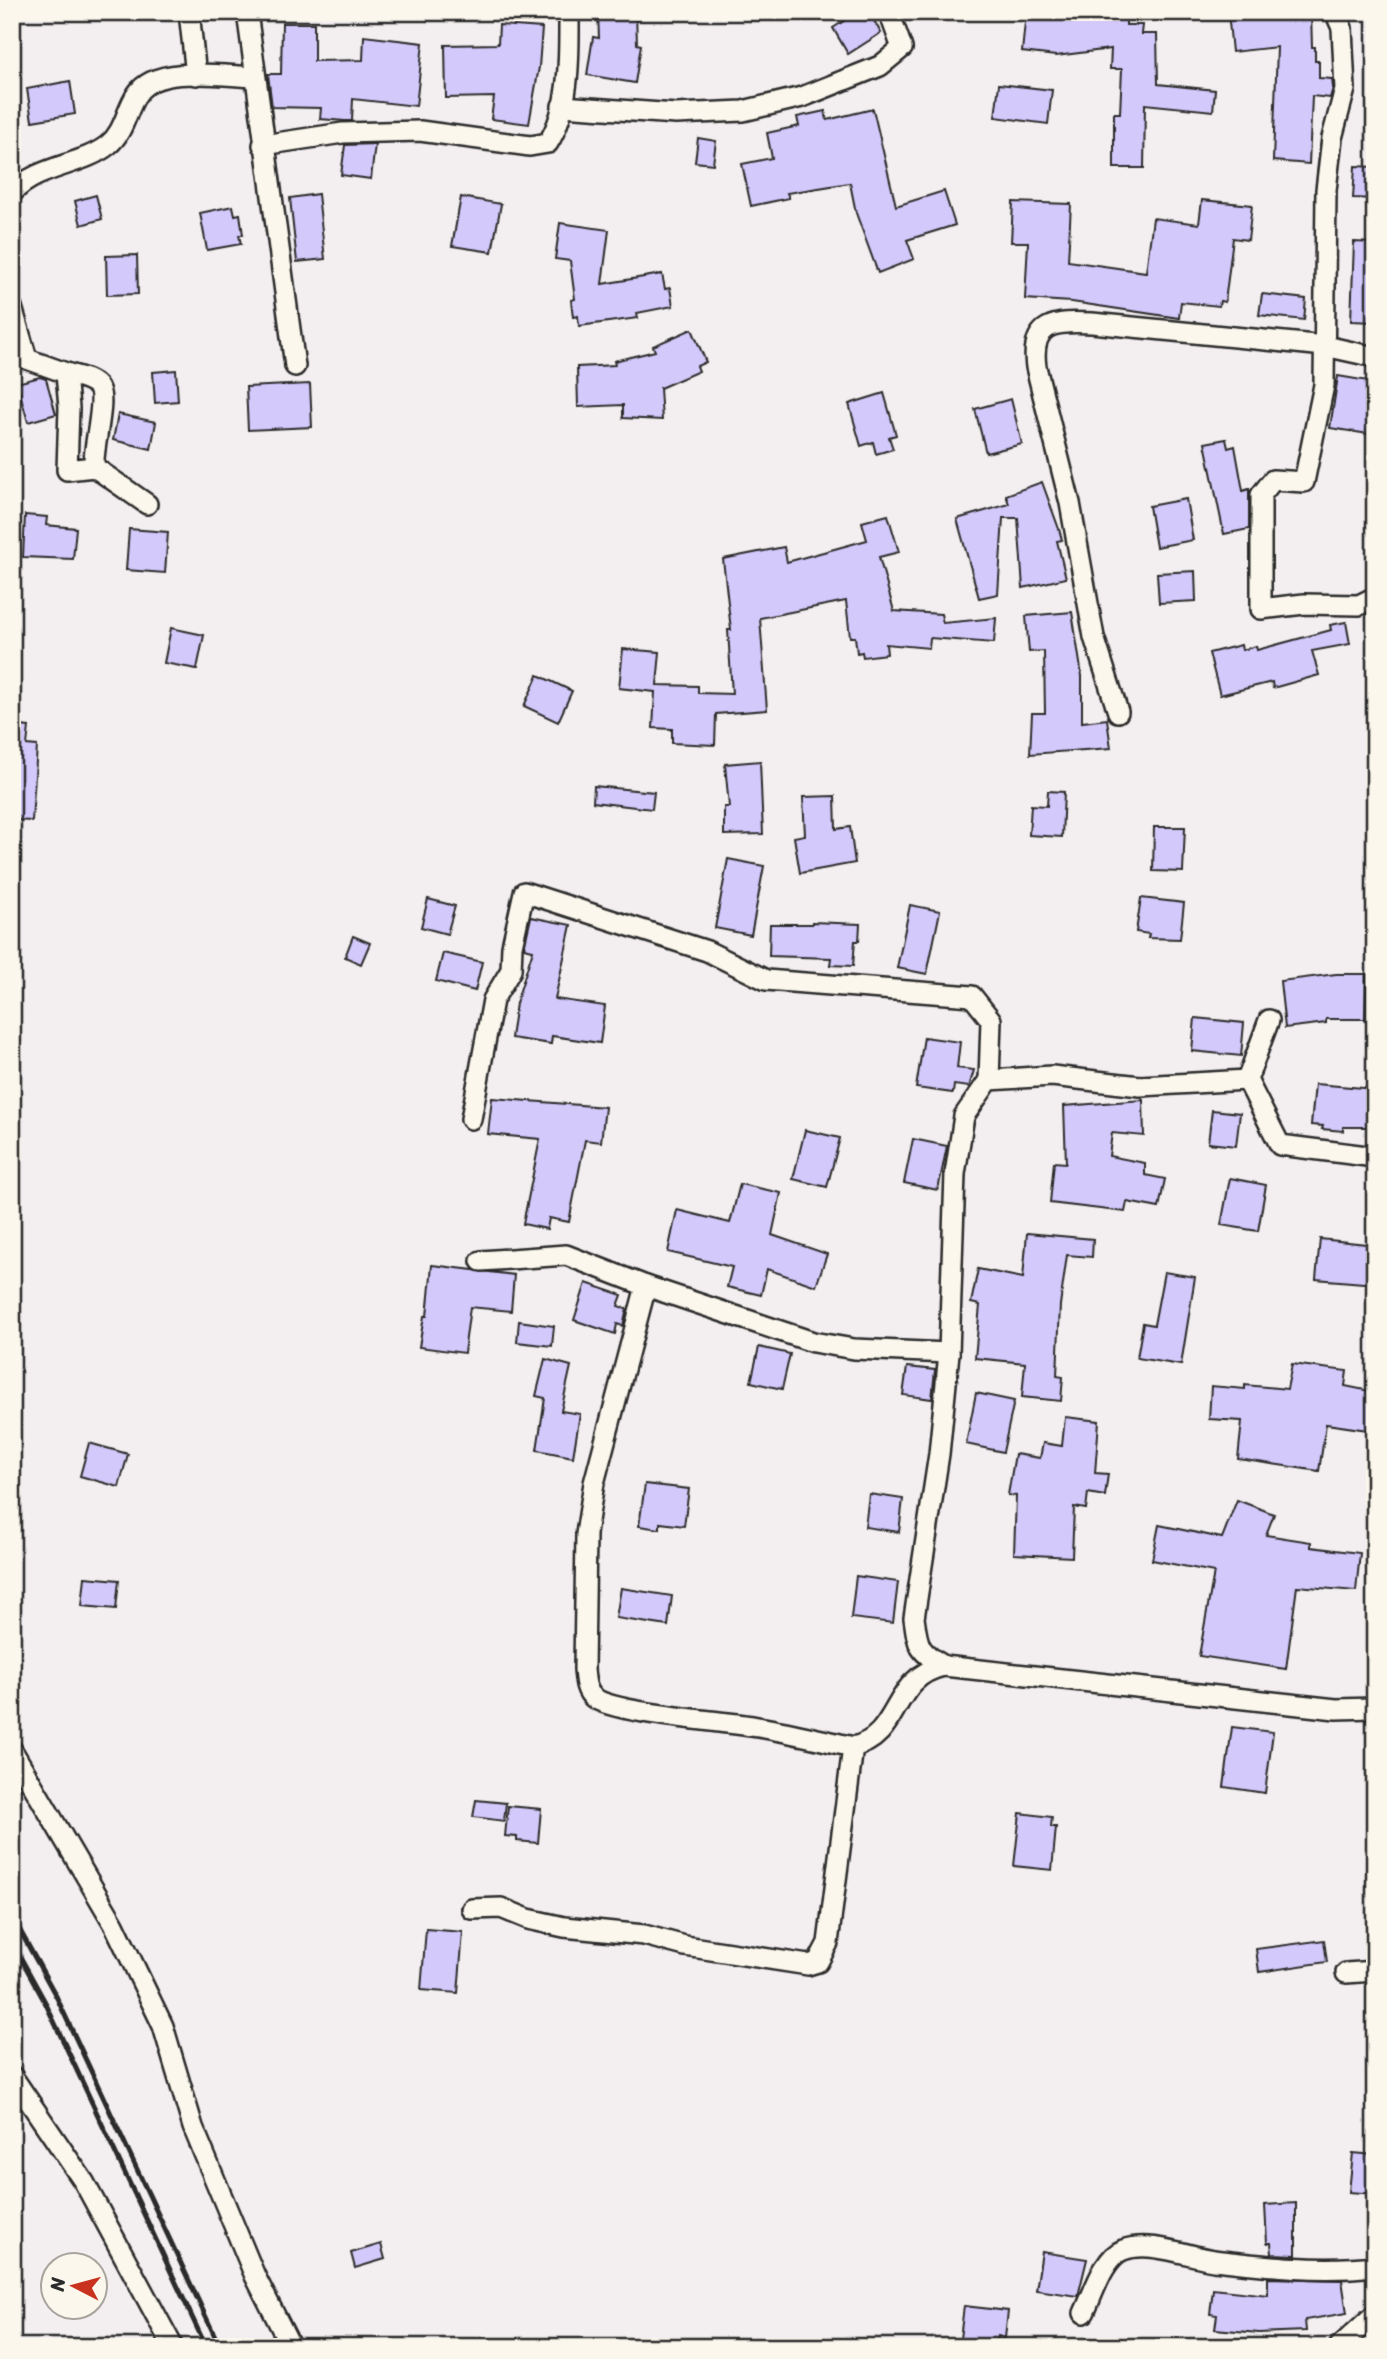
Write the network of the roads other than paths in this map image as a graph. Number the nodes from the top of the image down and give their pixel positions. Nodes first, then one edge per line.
1 (189, 12) edge
2 (247, 12) edge
3 (569, 12) edge
4 (889, 12) edge
5 (1335, 12) edge
6 (196, 75) junction
7 (255, 77) junction
8 (562, 106) junction
9 (263, 145) junction
10 (12, 193) edge
11 (12, 307) edge
12 (1325, 346) junction
13 (1375, 357) edge
14 (20, 359) edge
15 (295, 366) dead end
16 (66, 373) junction
17 (94, 467) junction
18 (148, 504) dead end
19 (1375, 597) edge
20 (1118, 712) dead end
21 (1269, 1020) dead end
22 (989, 1080) junction
23 (1247, 1080) junction
24 (471, 1118) dead end
25 (1375, 1157) edge
26 (481, 1261) dead end
27 (646, 1286) junction
28 (948, 1353) junction
29 (944, 1666) junction
30 (1375, 1708) edge
31 (852, 1747) junction
32 (12, 1750) edge
33 (472, 1909) dead end
34 (1375, 1971) edge
35 (1346, 1973) dead end
36 (12, 2076) edge
37 (1375, 2266) edge
38 (1084, 2313) dead end
39 (1375, 2314) edge
40 (173, 2347) edge
41 (290, 2347) edge
42 (1339, 2347) edge

1 - 6 street
2 - 7 street
3 - 8 street
4 - 8 street
5 - 12 street
6 - 7 street
6 - 10 street
7 - 9 street
8 - 9 street
9 - 15 street
11 - 14 street
12 - 13 street
12 - 19 street
12 - 20 street
14 - 16 street
16 - 17 street
16 - 17 street
17 - 18 street
21 - 23 street
22 - 23 street
22 - 24 street
22 - 28 street
23 - 25 street
26 - 27 street
27 - 28 street
27 - 31 street
28 - 29 street
29 - 30 street
29 - 31 street
31 - 33 street
32 - 41 street
34 - 35 street
36 - 40 street
37 - 38 street
39 - 42 street

